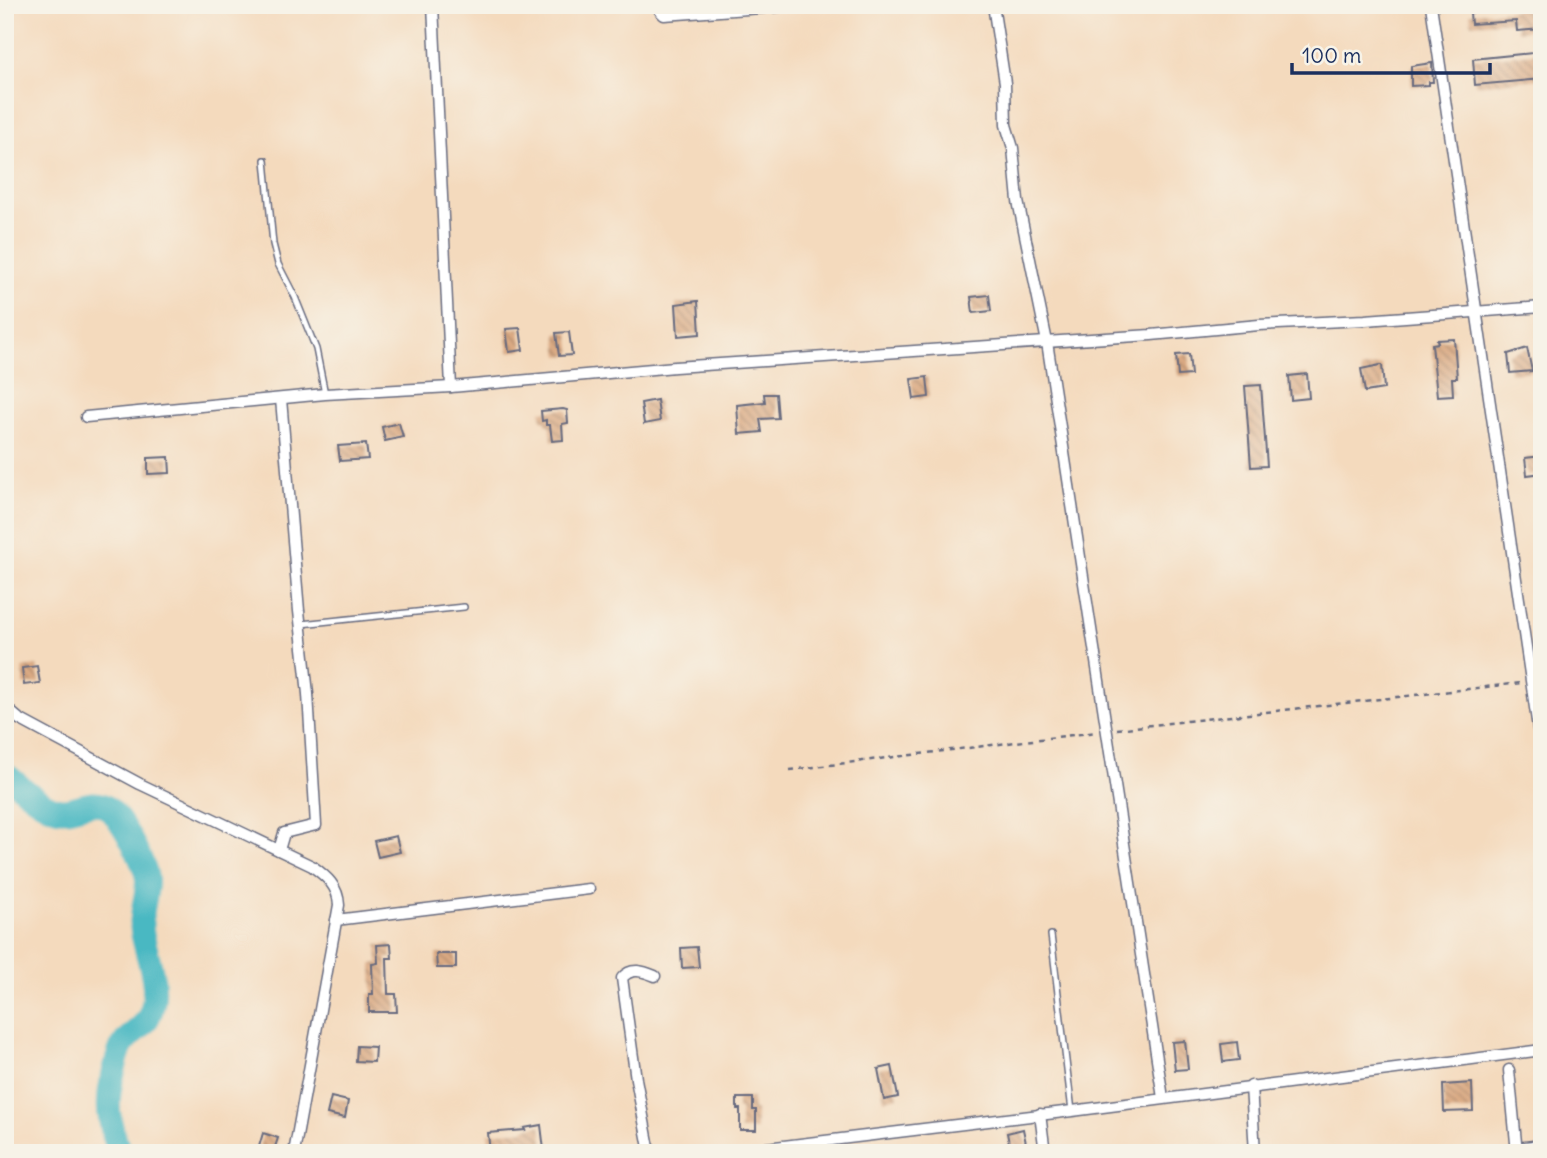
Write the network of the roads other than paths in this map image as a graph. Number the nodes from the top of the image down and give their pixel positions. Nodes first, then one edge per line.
1 (433, 5) edge
2 (660, 5) edge
3 (800, 5) edge
4 (993, 5) edge
5 (1431, 5) edge
6 (265, 160) dead end
7 (1542, 307) edge
8 (1477, 312) junction
9 (1047, 342) junction
10 (451, 387) junction
11 (326, 394) junction
12 (281, 398) junction
13 (86, 417) dead end
14 (464, 607) dead end
15 (301, 624) junction
16 (5, 706) edge
17 (1542, 755) edge
18 (279, 850) junction
19 (589, 889) dead end
20 (336, 920) junction
21 (1051, 935) dead end
22 (655, 976) dead end
23 (1542, 1050) edge
24 (1508, 1070) dead end
25 (1251, 1086) junction
26 (1163, 1098) junction
27 (1072, 1111) junction
28 (1041, 1114) junction
29 (1542, 1145) edge
30 (1517, 1150) edge
31 (294, 1153) edge
32 (650, 1153) edge
33 (725, 1153) edge
34 (1045, 1153) edge
35 (1255, 1153) edge

1 - 10 street
2 - 3 street
4 - 9 street
5 - 8 street
6 - 11 lane
7 - 8 street
8 - 9 street
8 - 17 street
9 - 10 street
9 - 26 street
10 - 11 street
11 - 12 street
12 - 13 street
12 - 15 street
14 - 15 lane
15 - 18 street
16 - 18 street
18 - 20 street
19 - 20 street
20 - 31 street
21 - 27 lane
22 - 32 street
23 - 25 street
24 - 30 street
25 - 26 street
25 - 35 street
26 - 27 street
27 - 28 street
28 - 33 street
28 - 34 street
29 - 30 street

